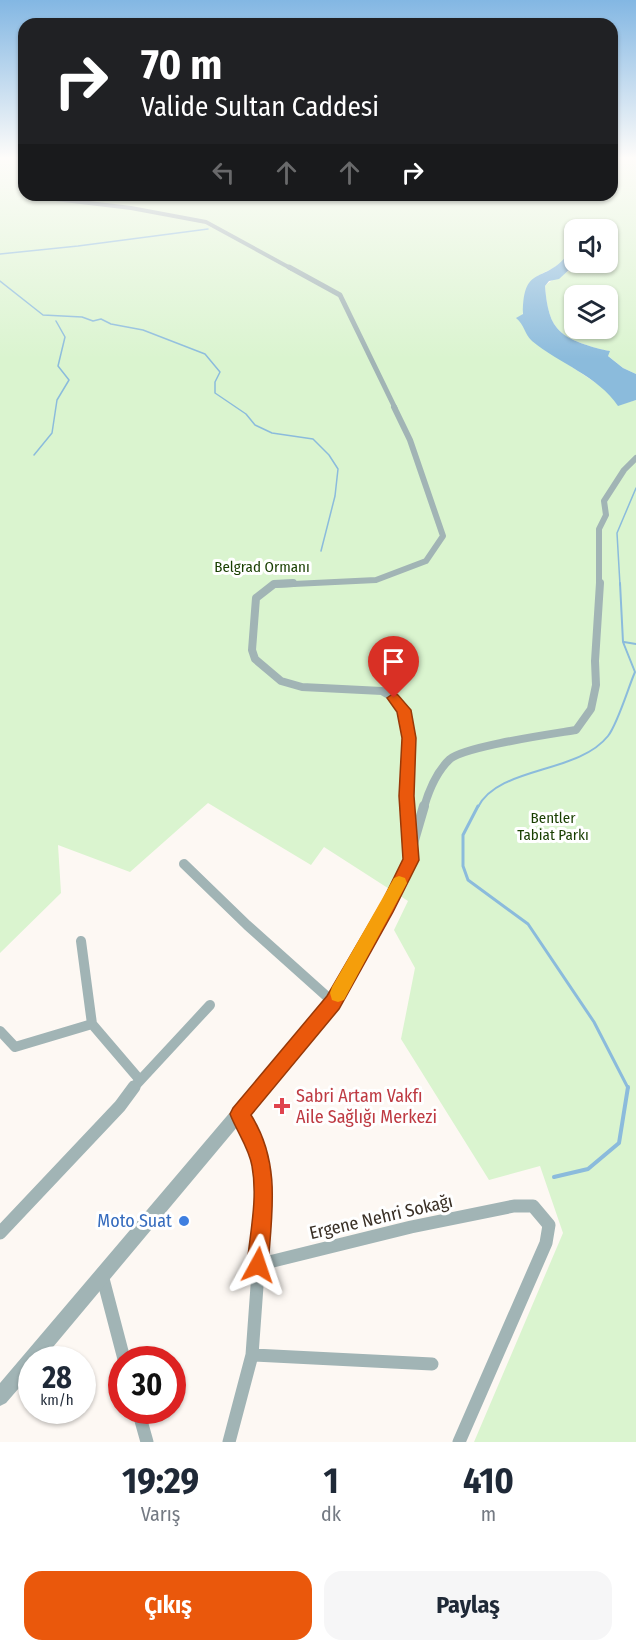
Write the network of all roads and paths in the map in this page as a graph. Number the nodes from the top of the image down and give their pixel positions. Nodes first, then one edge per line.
1 (210, 224) edge
2 (636, 458) edge
3 (412, 848) junction
4 (184, 864) dead end
5 (81, 941) dead end
6 (333, 1002) junction
7 (210, 1005) dead end
8 (92, 1024) junction
9 (0, 1031) edge
10 (139, 1078) junction
11 (240, 1114) junction
12 (264, 1190) joint
13 (514, 1206) joint
14 (0, 1233) edge
15 (258, 1265) junction
16 (102, 1275) junction
17 (43, 1346) edge
18 (121, 1346) edge
19 (252, 1355) junction
20 (432, 1364) dead end
21 (18, 1376) edge
22 (0, 1397) edge
23 (142, 1424) edge
24 (147, 1442) edge
25 (229, 1442) edge
26 (459, 1442) edge

1 - 3 street
2 - 3 street
3 - 6 street
4 - 6 street
5 - 8 street
6 - 11 street
7 - 10 street
8 - 9 street
8 - 10 street
10 - 14 street
11 - 12 street
11 - 16 street
12 - 15 street
13 - 15 street, Ergene Nehri Sokağı
13 - 26 street
15 - 19 street
16 - 17 street
16 - 18 street
19 - 20 street
19 - 25 street
21 - 22 street
23 - 24 street

